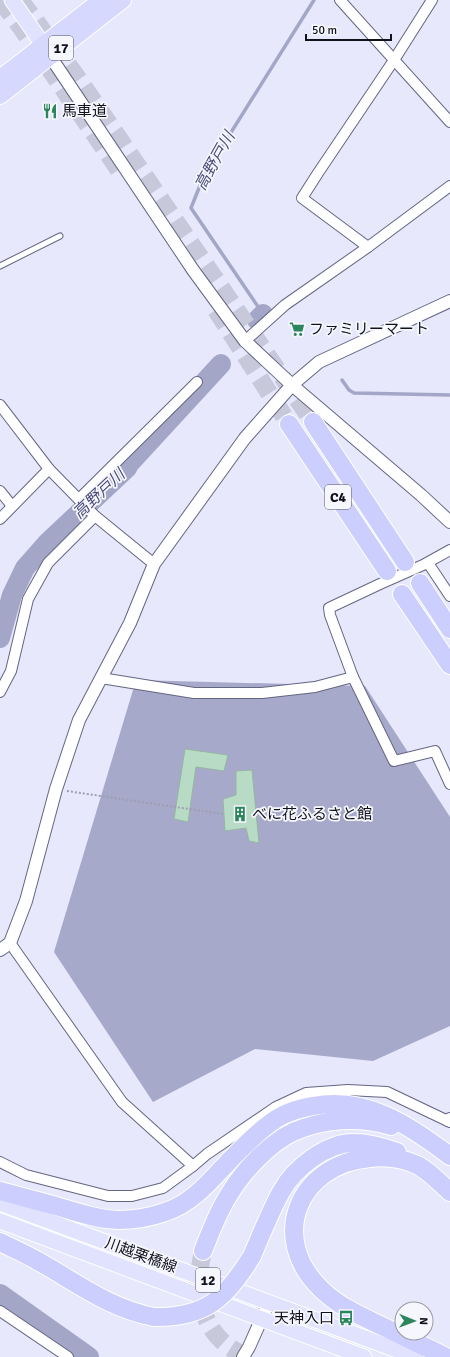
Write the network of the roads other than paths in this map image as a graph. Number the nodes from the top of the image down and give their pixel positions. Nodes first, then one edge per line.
1 (100, 0) edge
2 (123, 0) edge
3 (340, 0) edge
4 (432, 0) edge
5 (13, 3) edge
6 (47, 50) junction
7 (394, 60) junction
8 (0, 78) edge
9 (0, 96) edge
10 (450, 122) edge
11 (450, 186) edge
12 (60, 236) dead end
13 (368, 247) junction
14 (0, 266) edge
15 (450, 301) edge
16 (245, 341) junction
17 (197, 382) dead end
18 (292, 385) junction
19 (0, 405) edge
20 (313, 422) tunnel mouth
21 (289, 424) tunnel mouth
22 (49, 469) junction
23 (0, 490) edge
24 (78, 499) junction
25 (12, 506) junction
26 (96, 516) junction
27 (0, 519) edge
28 (450, 522) edge
29 (450, 550) edge
30 (406, 562) dead end
31 (428, 563) junction
32 (154, 564) junction
33 (387, 571) dead end
34 (420, 583) dead end
35 (402, 594) dead end
36 (450, 596) edge
37 (450, 629) edge
38 (450, 665) edge
39 (353, 677) junction
40 (101, 678) junction
41 (0, 692) edge
42 (450, 784) edge
43 (5, 947) edge
44 (449, 1121) edge
45 (423, 1137) junction
46 (450, 1156) edge
47 (0, 1162) edge
48 (418, 1165) junction
49 (193, 1166) junction
50 (0, 1191) edge
51 (450, 1192) edge
52 (0, 1203) edge
53 (0, 1221) edge
54 (0, 1242) edge
55 (203, 1251) tunnel mouth
56 (269, 1302) junction
57 (0, 1311) edge
58 (261, 1319) junction
59 (68, 1357) edge
60 (243, 1357) edge
61 (364, 1357) edge
62 (416, 1357) edge
63 (446, 1357) edge

1 - 6 highway, 17
2 - 6 highway, 17
3 - 7 street
4 - 7 street
5 - 6 main road
6 - 8 highway, 17
6 - 9 highway, 17
6 - 16 street
7 - 10 street
7 - 13 street
11 - 13 street
12 - 14 lane
13 - 16 street
15 - 18 street
16 - 18 street
17 - 24 street
18 - 28 street
18 - 32 street
19 - 22 street
20 - 30 highway, C4
21 - 33 highway, C4
22 - 24 street
22 - 25 street
23 - 25 street
24 - 26 street
25 - 27 street
26 - 32 street
26 - 41 street
29 - 31 street
31 - 36 street
31 - 39 street
32 - 40 street
34 - 37 highway
35 - 38 highway
39 - 40 street
39 - 42 street
40 - 43 street
43 - 49 street
44 - 49 street
45 - 46 highway
45 - 50 highway
45 - 55 highway
47 - 49 street
48 - 51 highway
48 - 54 highway, bridge
48 - 63 highway
52 - 56 main road, 川越栗橋線 / 12
53 - 58 main road, 川越栗橋線 / 12
56 - 58 street
56 - 62 main road, 川越栗橋線 / 12
57 - 59 street
58 - 60 street
58 - 61 main road, 川越栗橋線 / 12

